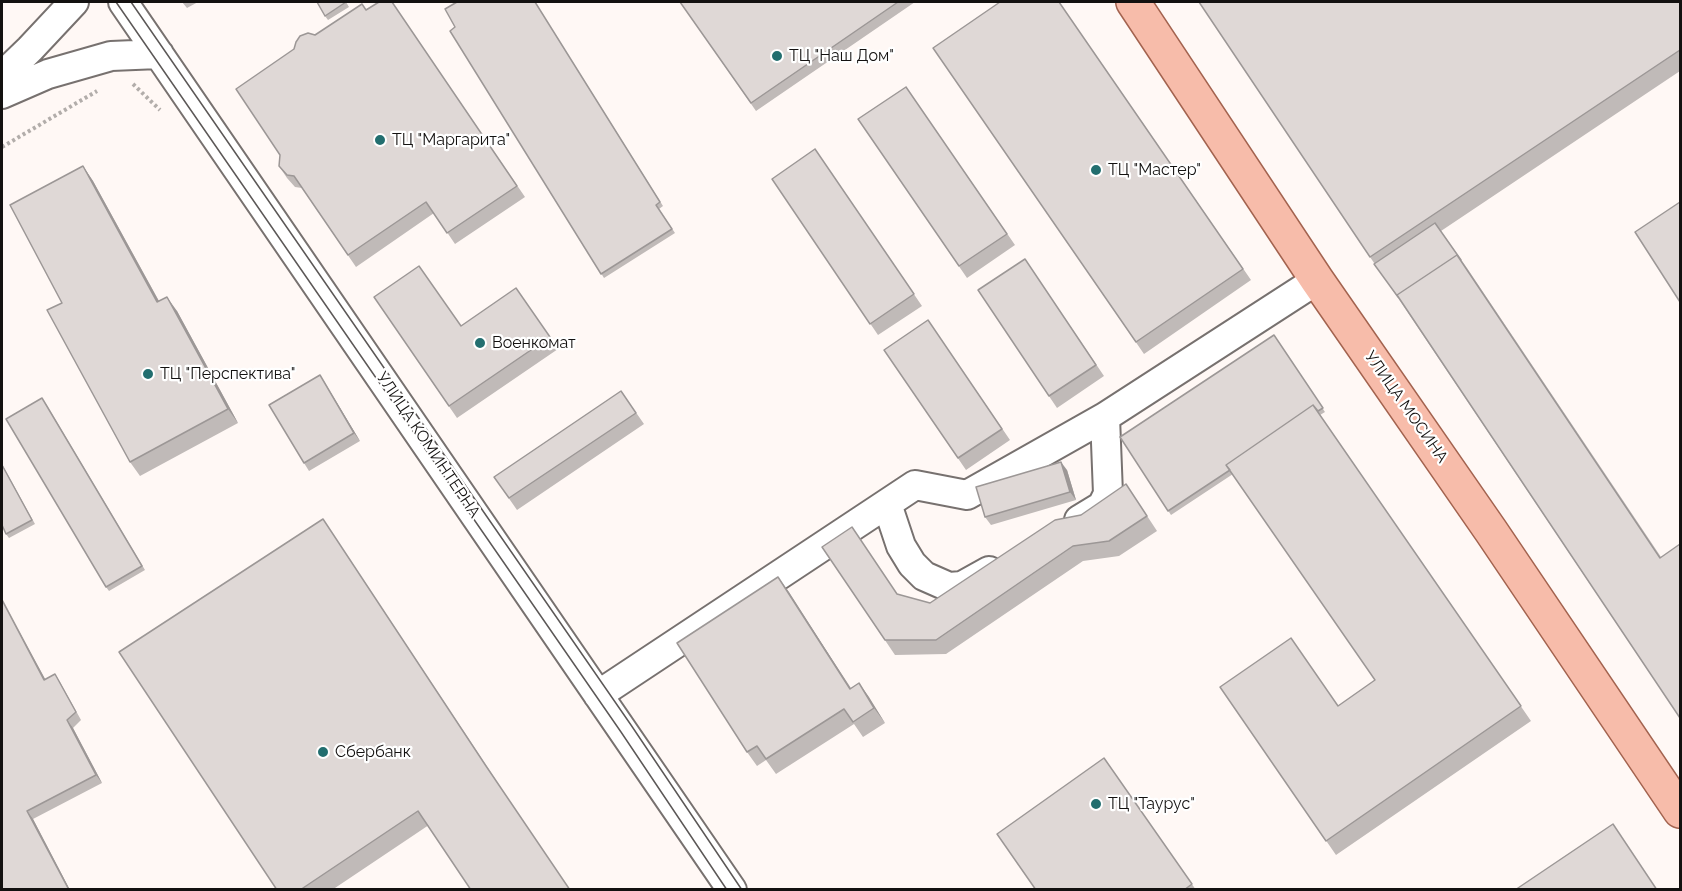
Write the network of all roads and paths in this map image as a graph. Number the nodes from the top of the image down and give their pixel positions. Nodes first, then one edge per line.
1 (74, 2) edge
2 (123, 2) edge
3 (1133, 2) edge
4 (159, 54) junction
5 (2, 76) edge
6 (132, 83) dead end
7 (104, 87) dead end
8 (2, 94) edge
9 (165, 115) dead end
10 (2, 147) edge
11 (1317, 280) junction
12 (1105, 417) junction
13 (887, 504) junction
14 (1061, 530) edge
15 (1012, 558) edge
16 (598, 695) junction
17 (1680, 812) edge
18 (732, 890) edge

1 - 5 street
2 - 4 street, УЛИЦА КОМИНТЕРНА
3 - 11 main road, УЛИЦА МОСИНА
4 - 8 street
4 - 16 street, УЛИЦА КОМИНТЕРНА
6 - 9 path
7 - 10 path
11 - 12 street
11 - 17 main road, УЛИЦА МОСИНА
12 - 13 street
12 - 14 street
13 - 15 street
13 - 16 street
16 - 18 street, УЛИЦА КОМИНТЕРНА

